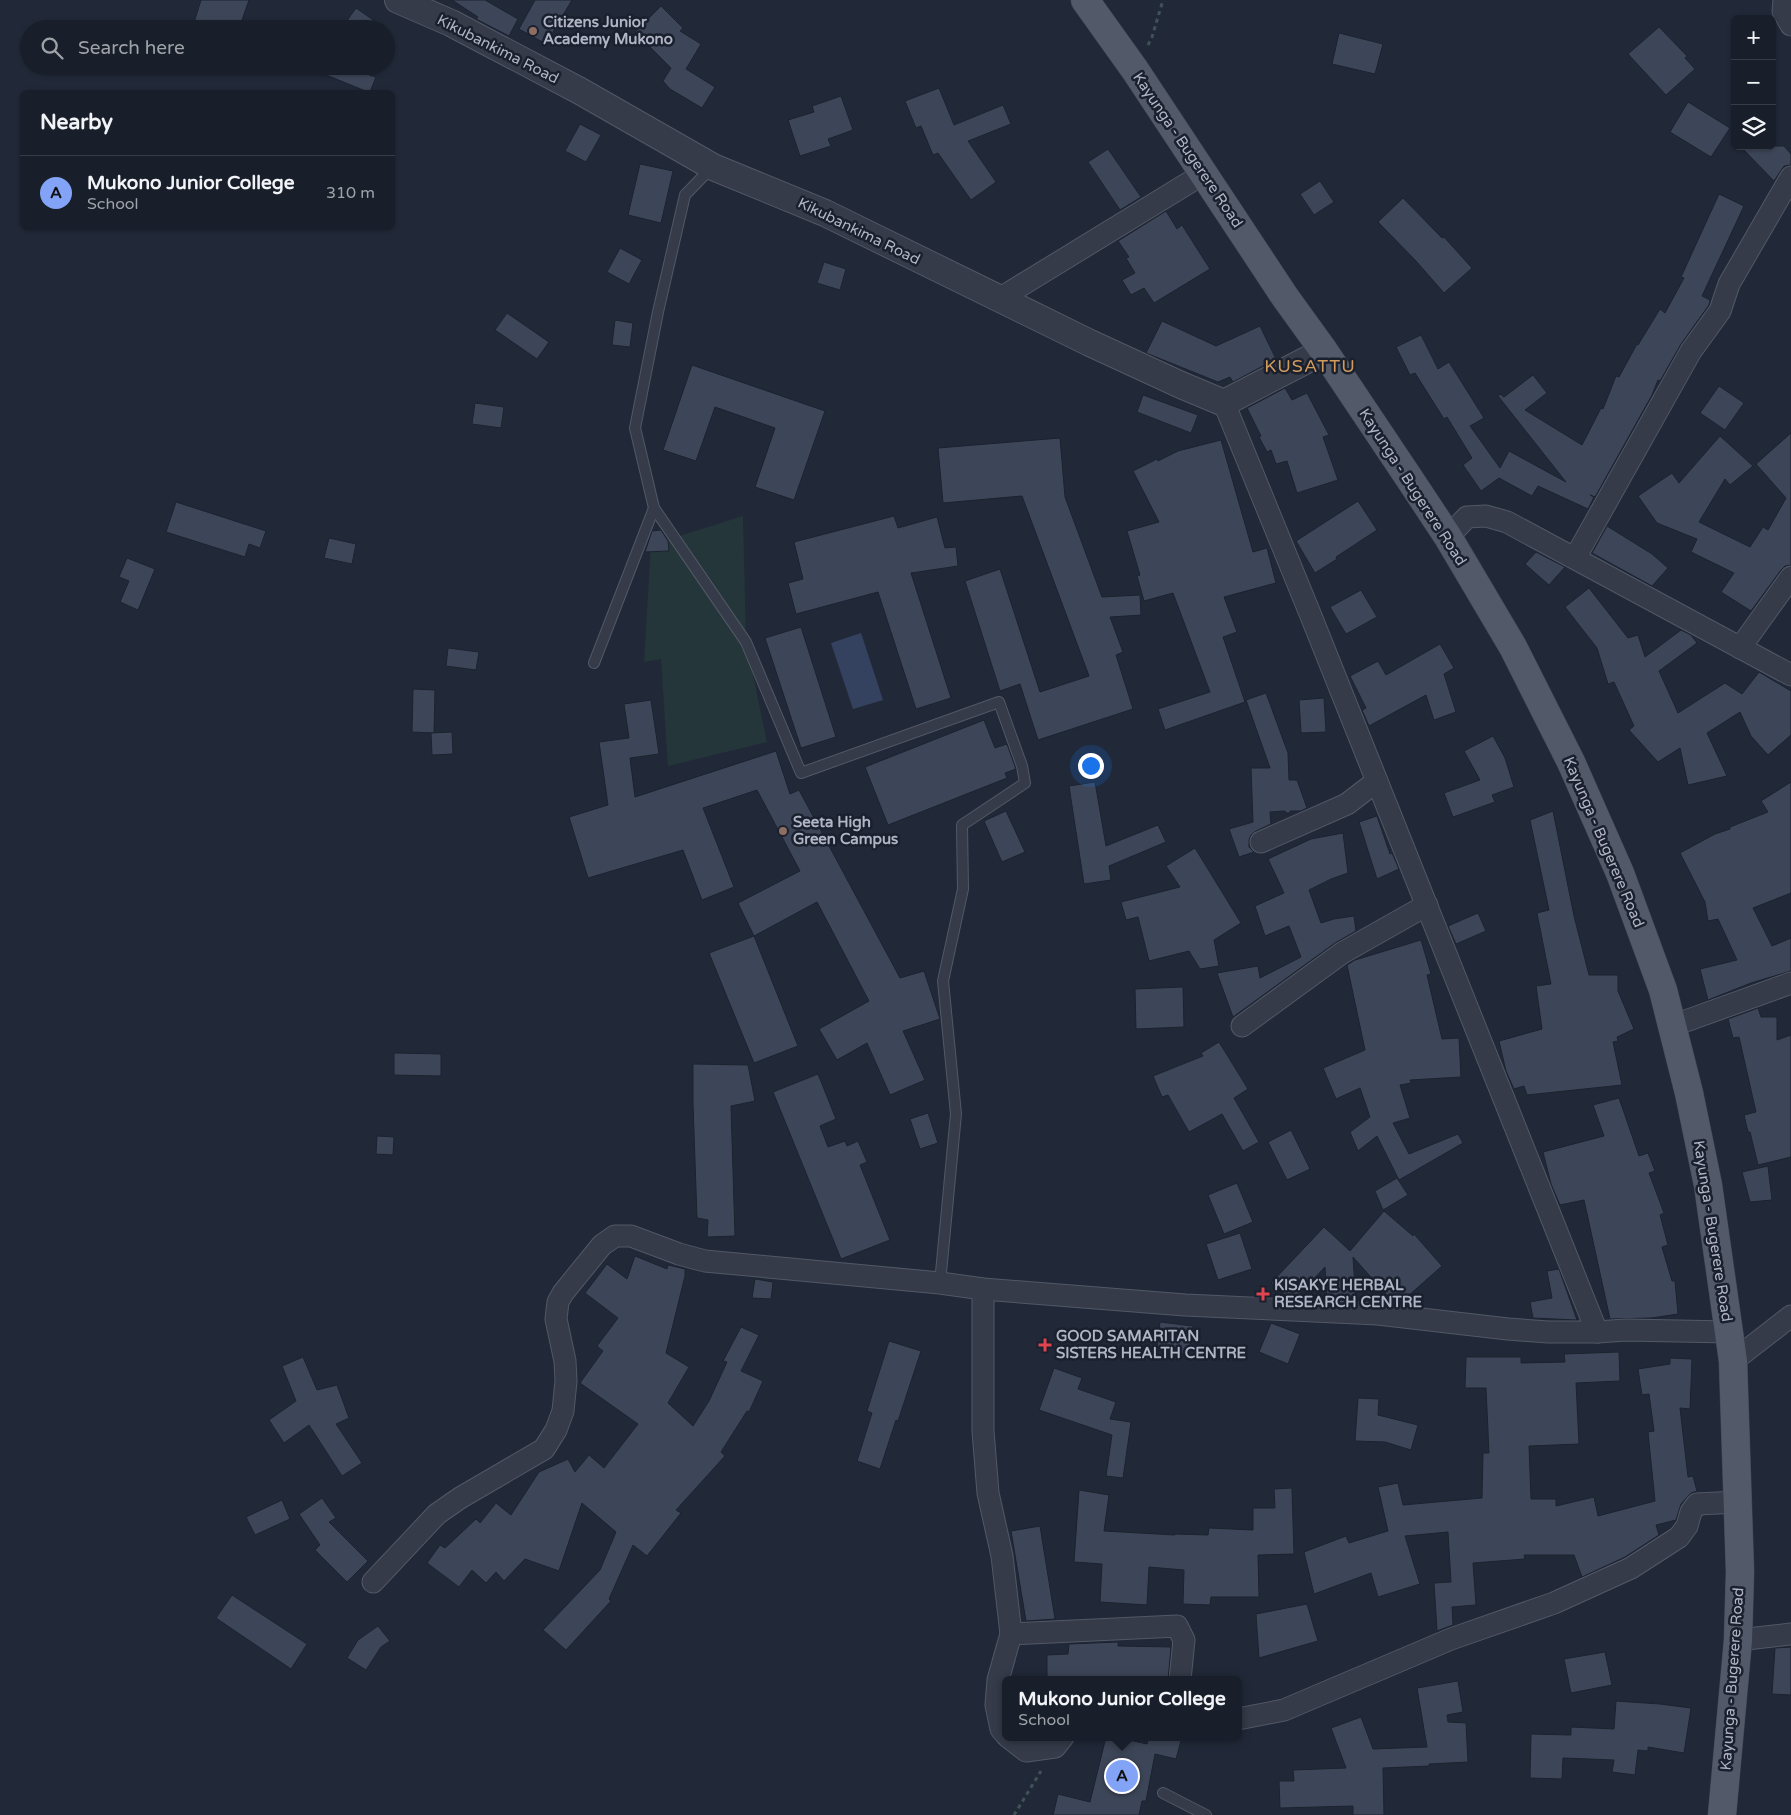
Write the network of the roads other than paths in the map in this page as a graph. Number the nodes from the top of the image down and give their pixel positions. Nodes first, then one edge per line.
1 (398, 0) edge
2 (1085, 0) edge
3 (1784, 0) edge
4 (1791, 25) edge
5 (713, 167) junction
6 (1203, 174) junction
7 (1790, 177) edge
8 (999, 299) junction
9 (1324, 351) junction
10 (1224, 402) junction
11 (654, 508) junction
12 (1448, 537) junction
13 (1575, 558) junction
14 (1791, 577) edge
15 (1740, 648) junction
16 (594, 663) dead end
17 (1791, 675) edge
18 (1377, 781) junction
19 (1261, 842) dead end
20 (1427, 905) junction
21 (1791, 984) edge
22 (1242, 1026) dead end
23 (1672, 1026) junction
24 (940, 1283) junction
25 (984, 1289) junction
26 (1791, 1316) edge
27 (1597, 1332) junction
28 (1730, 1332) junction
29 (1733, 1361) junction
30 (1738, 1502) junction
31 (373, 1582) dead end
32 (1011, 1634) junction
33 (1791, 1634) edge
34 (1738, 1640) junction
35 (1180, 1676) edge
36 (1242, 1718) edge
37 (1002, 1730) edge
38 (1013, 1741) edge
39 (1059, 1742) edge
40 (1163, 1793) dead end
41 (1206, 1815) edge
42 (1722, 1815) edge

1 - 5 street, Kikubankima Road
2 - 6 main road, Kayunga - Bugerere Road
3 - 4 street
5 - 8 street, Kikubankima Road
5 - 11 lane
6 - 8 street
6 - 9 main road, Kayunga - Bugerere Road
7 - 13 street
8 - 10 street, Kikubankima Road
9 - 10 street
9 - 12 main road, Kayunga - Bugerere Road
10 - 18 street
11 - 16 lane
11 - 24 lane
12 - 13 street
12 - 23 main road, Kayunga - Bugerere Road
13 - 15 street
14 - 15 street
15 - 17 street
18 - 19 street
18 - 20 street
20 - 22 street
20 - 27 street
21 - 23 street
23 - 28 main road, Kayunga - Bugerere Road
24 - 25 street
24 - 31 street
25 - 27 street
25 - 32 street
26 - 29 street
27 - 28 street
28 - 29 main road, Kayunga - Bugerere Road
29 - 30 main road, Kayunga - Bugerere Road
30 - 34 main road, Kayunga - Bugerere Road
30 - 36 street
32 - 35 street
32 - 37 street
33 - 34 street
34 - 42 main road, Kayunga - Bugerere Road
38 - 39 street
40 - 41 lane

